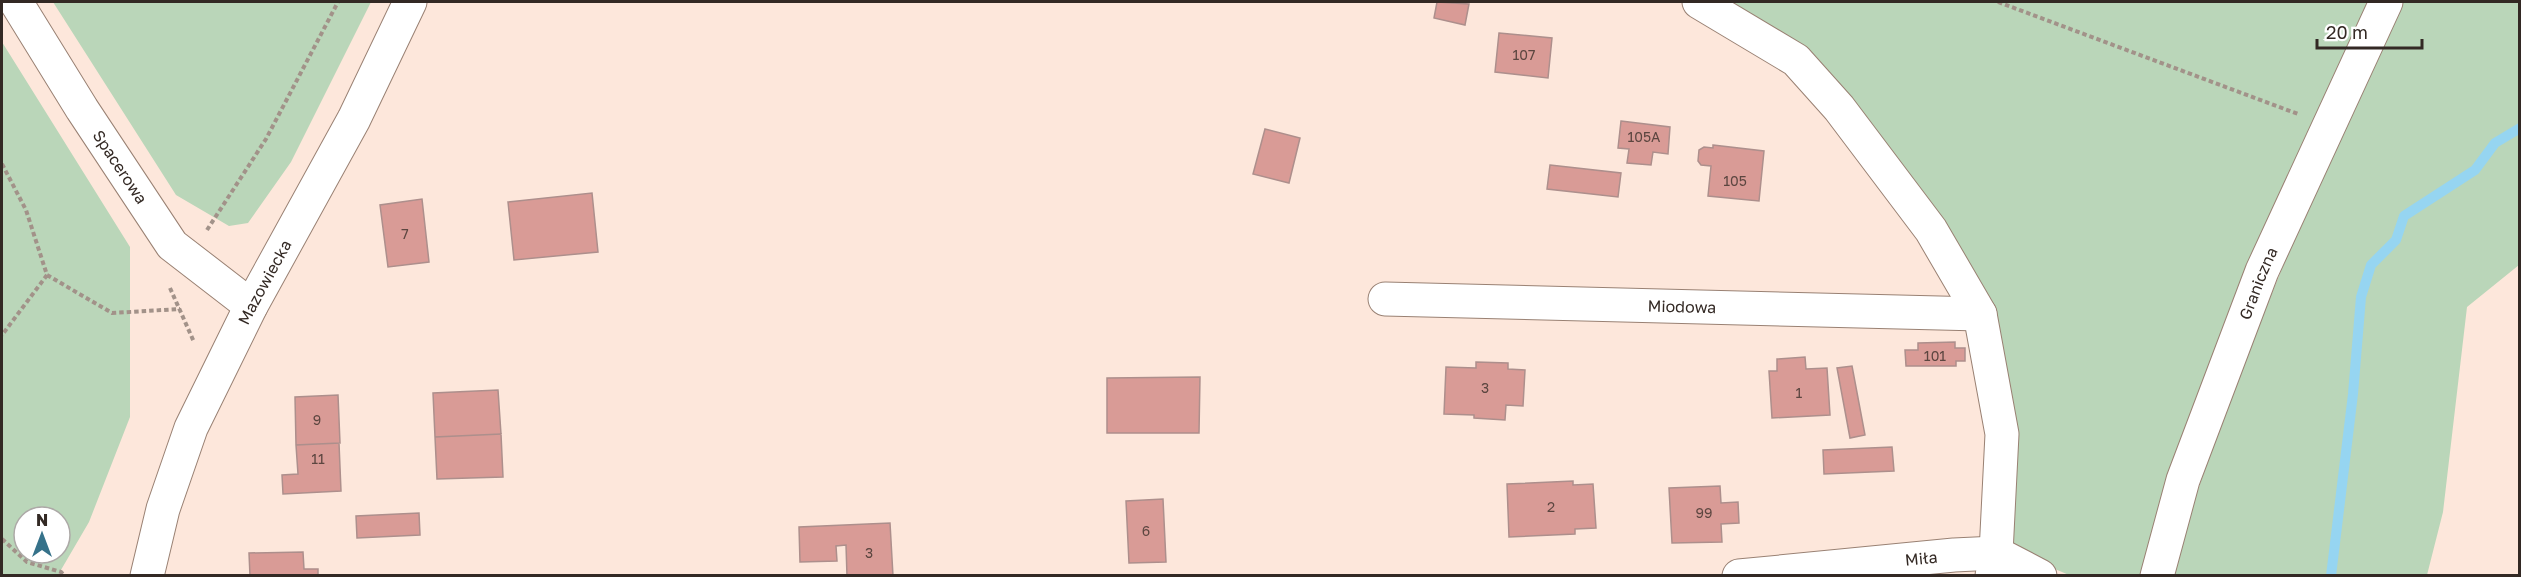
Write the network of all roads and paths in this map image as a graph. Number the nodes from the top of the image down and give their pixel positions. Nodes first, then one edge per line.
1 (16, 2) edge
2 (338, 2) edge
3 (410, 2) edge
4 (1699, 2) edge
5 (1998, 2) edge
6 (2386, 2) edge
7 (2328, 125) junction
8 (2, 164) edge
9 (189, 259) junction
10 (47, 275) junction
11 (1385, 298) dead end
12 (251, 306) junction
13 (180, 309) dead end
14 (1980, 314) junction
15 (2, 335) edge
16 (2, 539) edge
17 (1994, 564) edge
18 (65, 576) edge
19 (147, 576) edge
20 (1739, 576) edge
21 (2040, 576) edge
22 (2157, 576) edge

1 - 9 street, Spacerowa
2 - 9 path
3 - 12 street, Mazowiecka
4 - 14 street
5 - 7 path
6 - 7 street, Graniczna
7 - 22 street, Graniczna
8 - 10 path
9 - 12 street, Spacerowa
10 - 13 path
10 - 15 path
11 - 14 street, Miodowa
12 - 19 street, Mazowiecka
14 - 17 street
16 - 18 path
17 - 20 street, Miła
17 - 21 street

